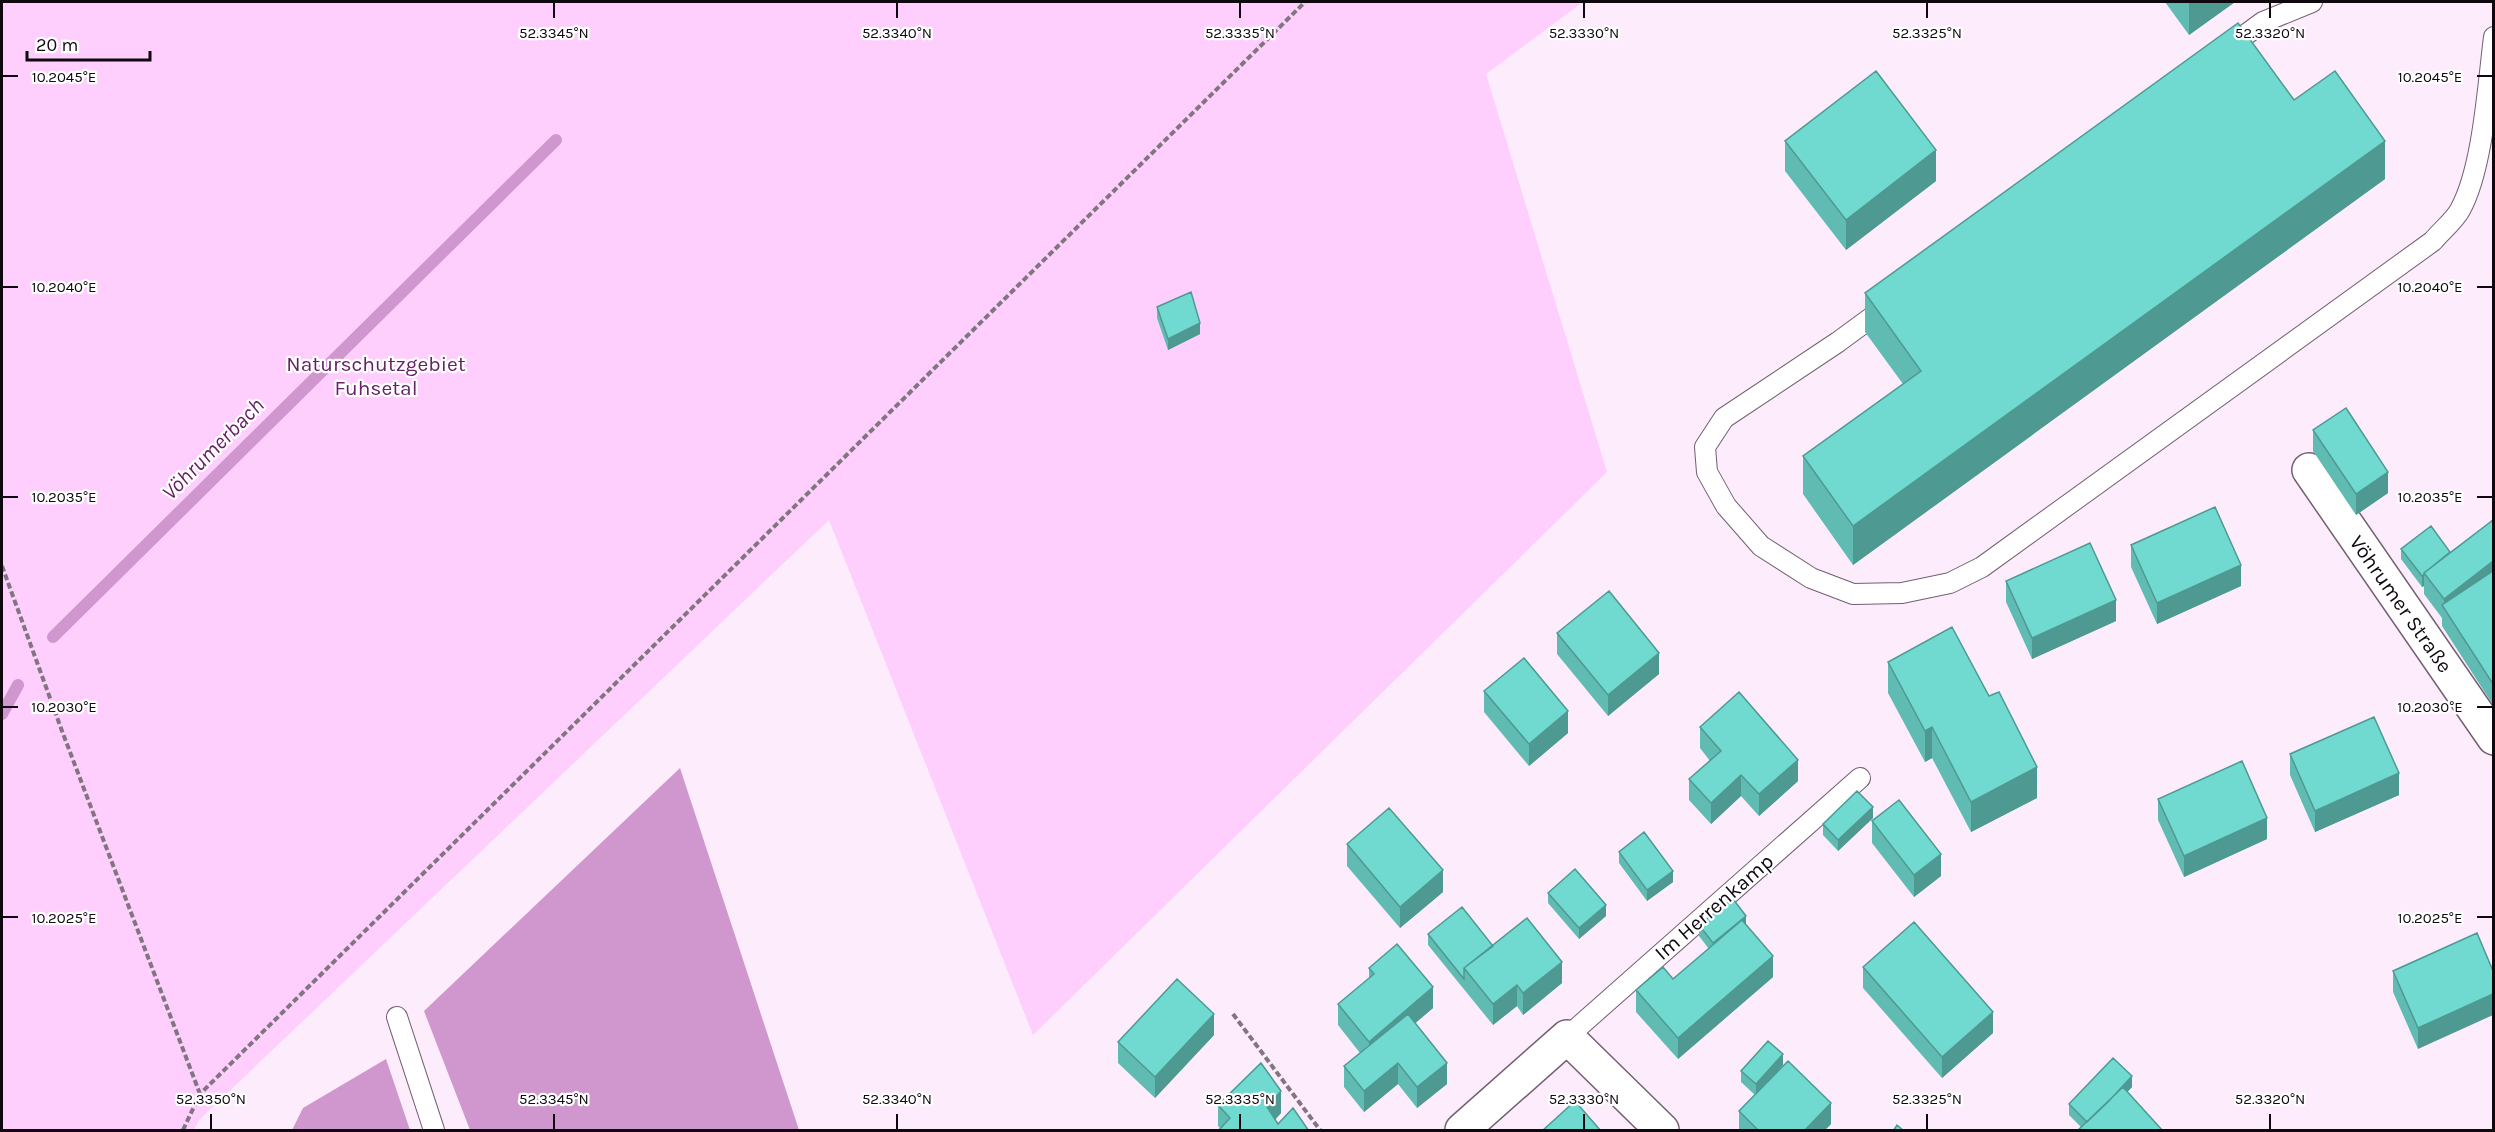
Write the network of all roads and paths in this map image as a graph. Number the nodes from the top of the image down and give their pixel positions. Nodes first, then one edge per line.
1 (1305, 2) edge
2 (2312, 2) edge
3 (2493, 37) edge
4 (2211, 60) edge
5 (1904, 293) edge
6 (2309, 470) dead end
7 (2, 566) edge
8 (2493, 738) edge
9 (1860, 778) dead end
10 (1233, 1014) dead end
11 (397, 1017) dead end
12 (1567, 1037) junction
13 (200, 1094) junction
14 (183, 1131) edge
15 (434, 1131) edge
16 (1320, 1131) edge
17 (1462, 1131) edge
18 (1662, 1131) edge

1 - 13 path
2 - 4 lane
3 - 5 lane
6 - 8 street, Vöhrumer Straße
7 - 13 path
9 - 12 lane, Im Herrenkamp
10 - 16 path
11 - 15 lane
12 - 17 street, Im Herrenkamp
12 - 18 street
13 - 14 path

